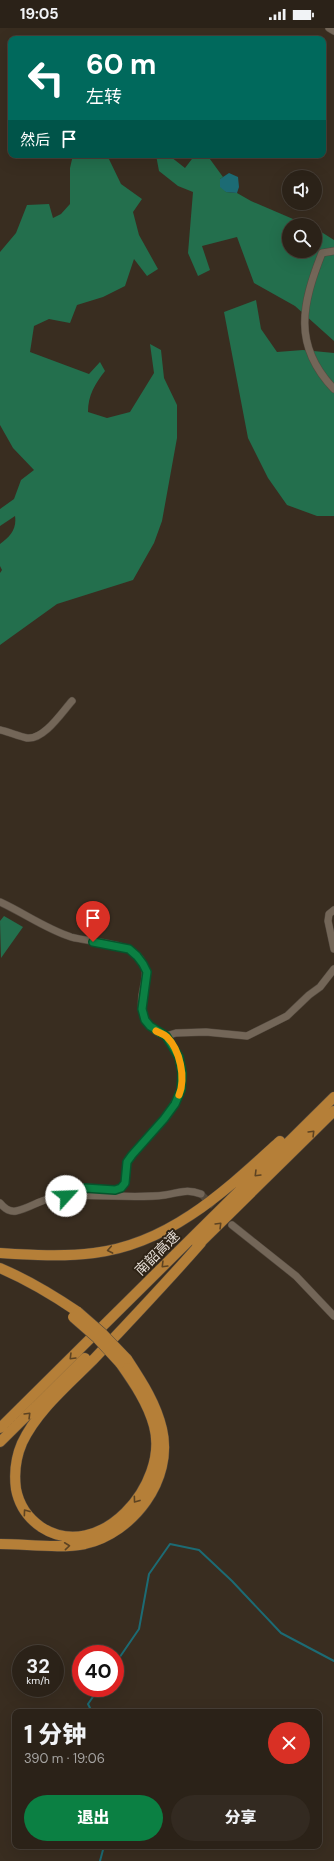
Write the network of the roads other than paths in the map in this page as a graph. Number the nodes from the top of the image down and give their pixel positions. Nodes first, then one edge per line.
1 (328, 28) edge
2 (334, 31) edge
3 (334, 251) edge
4 (334, 389) edge
5 (72, 701) dead end
6 (0, 730) edge
7 (0, 902) edge
8 (334, 910) edge
9 (334, 949) edge
10 (334, 969) edge
11 (166, 1036) junction
12 (334, 1093) edge
13 (334, 1097) edge
14 (334, 1111) edge
15 (201, 1194) tunnel mouth
16 (66, 1196) junction
17 (0, 1203) edge
18 (232, 1225) tunnel mouth
19 (201, 1243) junction
20 (0, 1253) edge
21 (0, 1268) edge
22 (0, 1275) edge
23 (76, 1314) junction
24 (334, 1316) edge
25 (124, 1361) junction
26 (0, 1428) edge
27 (0, 1442) edge
28 (0, 1544) edge

1 - 2 street
3 - 4 street
5 - 6 street
7 - 11 street
8 - 9 street
10 - 11 street
11 - 16 street
12 -> 20 highway
13 -> 26 highway, 南韶高速
19 -> 14 highway, 南韶高速
15 - 16 street
16 - 17 street
18 - 24 street
25 -> 19 highway
27 -> 19 highway, 南韶高速
21 - 23 highway
22 - 23 highway
23 - 25 highway, bridge
28 -> 25 highway

